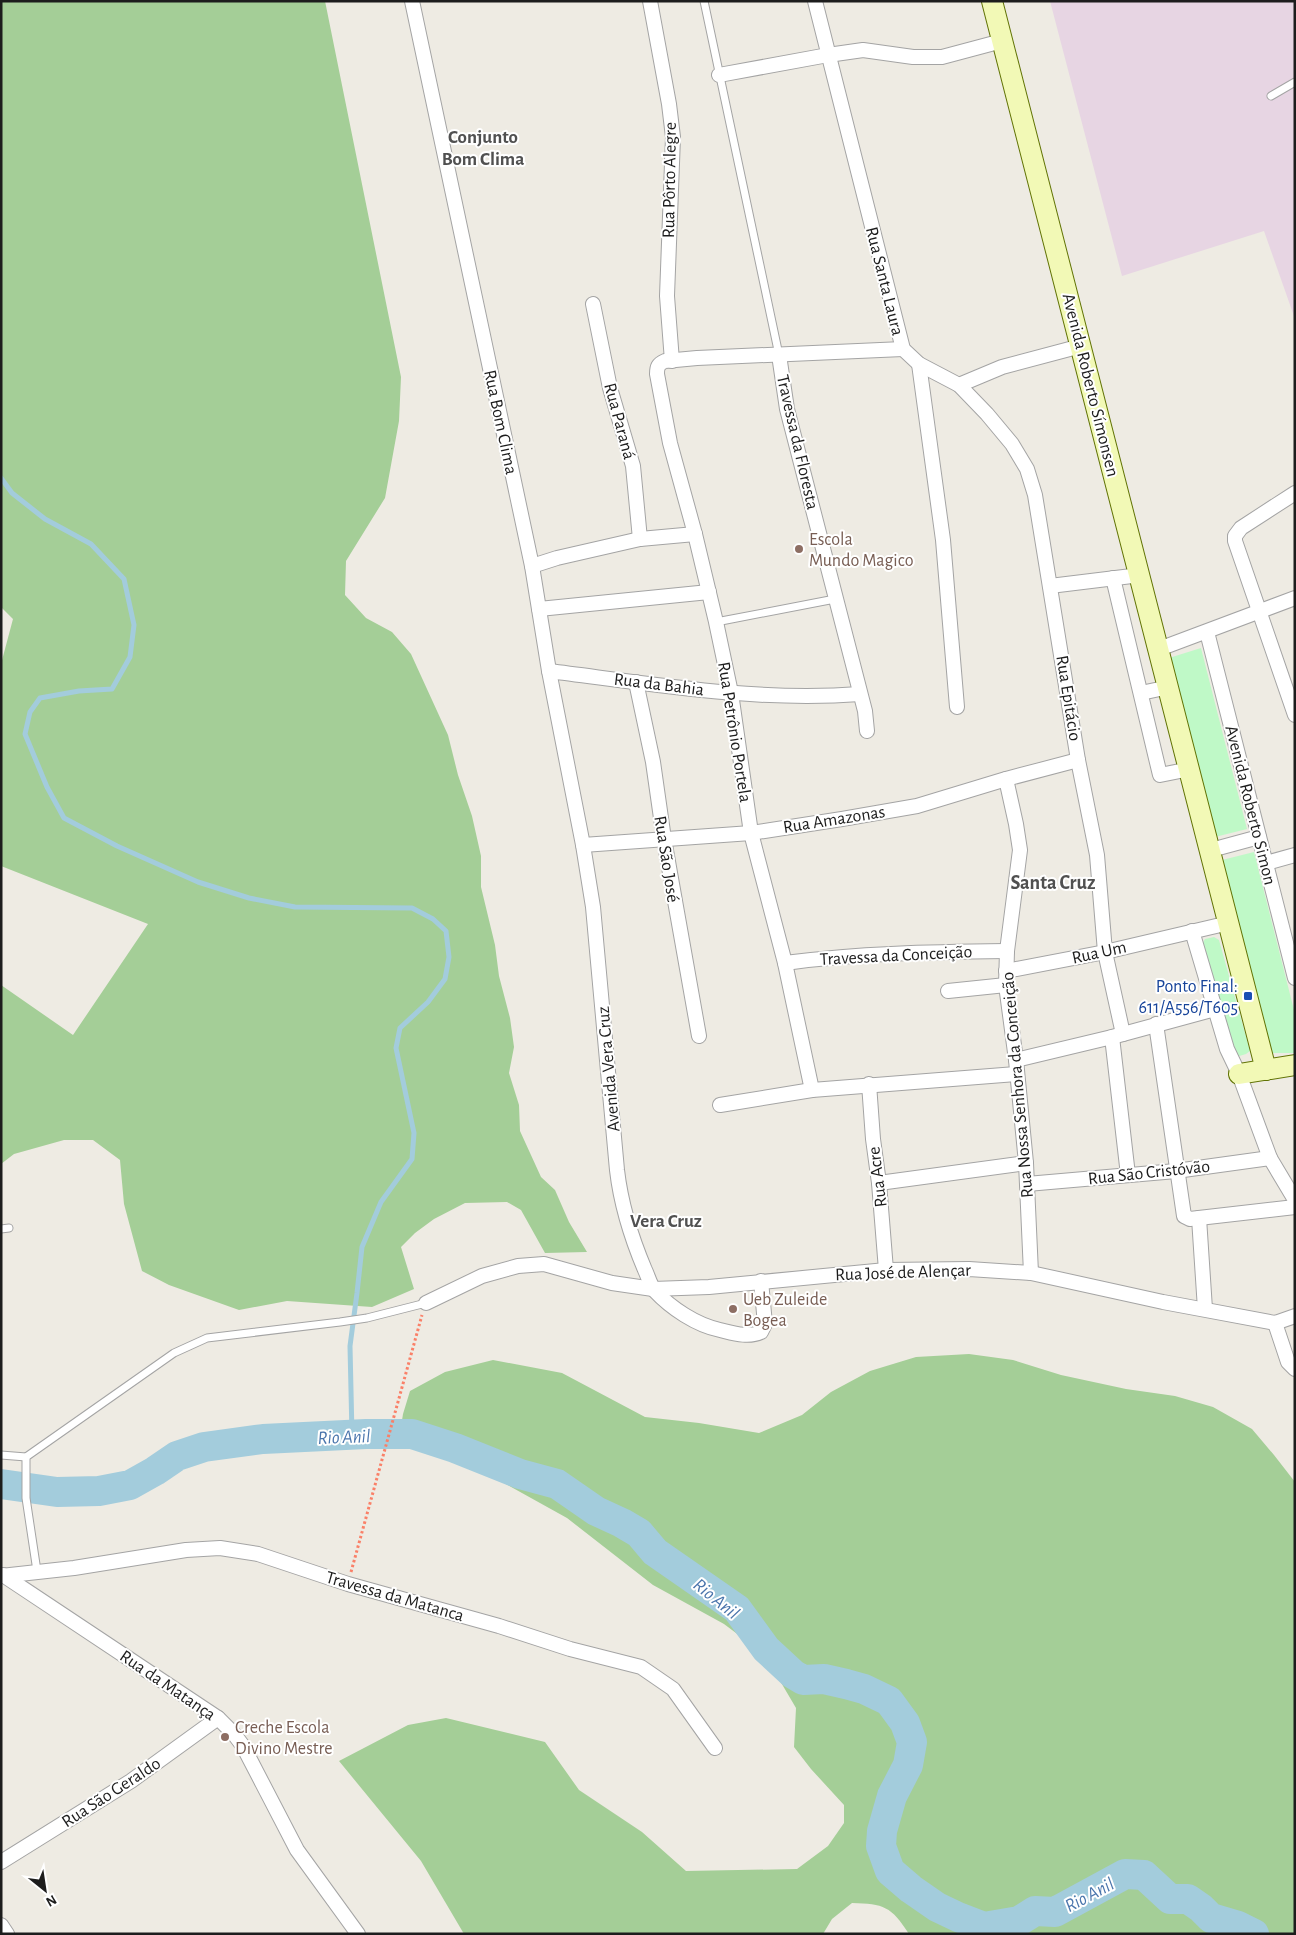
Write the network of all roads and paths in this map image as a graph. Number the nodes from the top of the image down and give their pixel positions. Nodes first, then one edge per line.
1 (412, 1) edge
2 (650, 1) edge
3 (704, 1) edge
4 (815, 1) edge
5 (992, 1) edge
6 (1002, 41) junction
7 (828, 55) junction
8 (719, 76) junction
9 (1295, 82) edge
10 (1271, 96) dead end
11 (593, 304) dead end
12 (1081, 346) junction
13 (903, 349) junction
14 (779, 355) junction
15 (672, 361) junction
16 (919, 364) junction
17 (959, 385) junction
18 (1295, 493) edge
19 (695, 534) junction
20 (640, 539) junction
21 (532, 566) junction
22 (1140, 575) junction
23 (1113, 578) junction
24 (1050, 586) junction
25 (709, 592) junction
26 (1295, 598) edge
27 (835, 599) junction
28 (539, 610) junction
29 (1258, 610) junction
30 (716, 622) junction
31 (1207, 632) junction
32 (1159, 649) junction
33 (549, 671) junction
34 (636, 682) junction
35 (1168, 687) junction
36 (731, 693) junction
37 (1140, 693) junction
38 (860, 694) junction
39 (957, 707) dead end
40 (1295, 715) edge
41 (867, 731) dead end
42 (1078, 760) junction
43 (1190, 769) junction
44 (1006, 779) junction
45 (751, 833) junction
46 (1259, 837) junction
47 (664, 839) junction
48 (583, 844) junction
49 (1211, 850) junction
50 (1295, 855) edge
51 (1266, 863) junction
52 (1230, 923) junction
53 (1289, 929) edge
54 (1192, 931) junction
55 (1007, 951) junction
56 (1106, 952) junction
57 (784, 963) junction
58 (1006, 971) junction
59 (1295, 978) edge
60 (1006, 986) junction
61 (948, 991) dead end
62 (1215, 1009) junction
63 (1156, 1024) junction
64 (699, 1036) dead end
65 (1118, 1036) junction
66 (1295, 1065) edge
67 (1016, 1067) junction
68 (1266, 1070) junction
69 (1239, 1074) junction
70 (869, 1084) junction
71 (812, 1090) junction
72 (720, 1105) dead end
73 (1270, 1158) junction
74 (1026, 1163) junction
75 (1176, 1171) junction
76 (1128, 1175) junction
77 (880, 1183) junction
78 (1027, 1184) junction
79 (1295, 1200) edge
80 (1295, 1207) edge
81 (1199, 1218) junction
82 (886, 1270) junction
83 (1031, 1273) junction
84 (761, 1281) junction
85 (653, 1289) junction
86 (426, 1303) junction
87 (1205, 1309) junction
88 (1295, 1316) edge
89 (1275, 1323) junction
90 (1295, 1369) edge
91 (1, 1454) edge
92 (26, 1457) junction
93 (37, 1571) junction
94 (2, 1576) edge
95 (348, 1584) junction
96 (218, 1718) junction
97 (715, 1748) dead end
98 (1, 1862) edge
99 (1, 1925) edge
100 (7, 1934) edge
101 (358, 1934) edge

1 - 21 street, Rua Bom Clima
2 - 15 street, Rua Pôrto Alegre
3 - 8 lane, Travessa da Floresta
4 - 7 street, Rua Santa Laura
5 - 6 street, Avenida Roberto Símonsen
6 - 7 street
6 - 12 street, Avenida Roberto Símonsen
7 - 8 street
7 - 13 street, Rua Santa Laura
8 - 14 lane, Travessa da Floresta
9 - 10 lane
11 - 20 street, Rua Paraná
12 - 17 street
12 - 22 street, Avenida Roberto Símonsen
13 - 14 street, Travessa da Floresta
13 - 16 street, Rua Santa Laura
14 - 15 street, Travessa da Floresta
14 - 27 street, Travessa da Floresta
15 - 19 street, Rua Petrônio Portela
16 - 17 street, Rua Santa Laura
16 - 39 street
17 - 24 street, Rua Epitácio
18 - 29 street
19 - 20 street
19 - 25 street, Rua Petrônio Portela
20 - 21 street
21 - 28 street, Rua Bom Clima
22 - 23 street
22 - 32 street, Avenida Roberto Símonsen
23 - 24 street
23 - 37 street
24 - 42 street, Rua Epitácio
25 - 28 street
25 - 30 street, Rua Petrônio Portela
26 - 29 street
27 - 30 lane
27 - 38 street, Travessa da Floresta
28 - 33 street, Rua Bom Clima
29 - 31 street
29 - 40 street
30 - 36 street, Rua Petrônio Portela
31 - 32 street
31 - 46 street, Avenida Roberto Simon
32 - 35 street, Avenida Roberto Símonsen
33 - 34 street, Rua da Bahia
33 - 48 street, Rua Bom Clima
34 - 36 street, Rua da Bahia
34 - 47 street, Rua São José
35 - 37 street
35 - 43 street, Avenida Roberto Símonsen
36 - 38 street, Rua da Bahia
36 - 45 street, Rua Petrônio Portela
37 - 43 street
38 - 41 street, Travessa da Floresta
42 - 44 street, Rua Amazonas
42 - 56 street, Rua Epitácio
43 - 49 street, Avenida Roberto Símonsen
44 - 45 street, Rua Amazonas
44 - 55 street, Rua Nossa Senhora da Conceição
45 - 47 street, Rua Amazonas
45 - 57 street, Rua Petrônio Portela
46 - 49 street
46 - 51 street, Avenida Roberto Simon
47 - 48 street, Rua Amazonas
47 - 64 street, Rua São José
48 - 85 street, Avenida Vera Cruz
49 - 52 street, Avenida Roberto Símonsen
50 - 51 street
51 - 53 street, Avenida Roberto Simon
52 - 54 street
52 - 68 street, Avenida Roberto Símonsen
53 - 59 street, Avenida Roberto Simon
54 - 56 street, Rua Um
54 - 62 street
55 - 57 street, Travessa da Conceição
55 - 58 street, Rua Nossa Senhora da Conceição
56 - 58 street, Rua Um
56 - 65 street, Rua Epitácio
57 - 71 street, Rua Petrônio Portela
58 - 60 street, Rua Nossa Senhora da Conceição
60 - 61 street
60 - 67 street, Rua Nossa Senhora da Conceição
62 - 63 street
62 - 69 street
63 - 65 street
63 - 75 street
65 - 67 street
65 - 76 street, Rua Epitácio
66 - 68 street
67 - 70 street
67 - 74 street, Rua Nossa Senhora da Conceição
68 - 69 street
69 - 73 street
70 - 71 street
70 - 77 street, Rua Acre
71 - 72 street
73 - 75 street, Rua São Cristóvão
73 - 79 street
74 - 77 street
74 - 78 street, Rua Nossa Senhora da Conceição
75 - 76 street, Rua São Cristóvão
75 - 81 street
76 - 78 street, Rua São Cristóvão
77 - 82 street, Rua Acre
78 - 83 street, Rua Nossa Senhora da Conceição
80 - 81 street
81 - 87 street
82 - 83 street, Rua José de Alençar
82 - 84 street, Rua José de Alençar
83 - 87 street, Rua José de Alençar
84 - 85 street, Rua José de Alençar
84 - 85 street
85 - 86 street, Rua José de Alençar
86 - 92 lane
86 - 95 path
87 - 89 street, Rua José de Alençar
88 - 89 street
89 - 90 street
91 - 92 lane
92 - 93 lane
93 - 94 street, Rua da Matança
93 - 95 street, Travessa da Matanca
94 - 96 street, Rua da Matança
95 - 97 street, Travessa da Matanca
96 - 98 street, Rua São Geraldo
96 - 101 street, Rua da Matança
99 - 100 street

